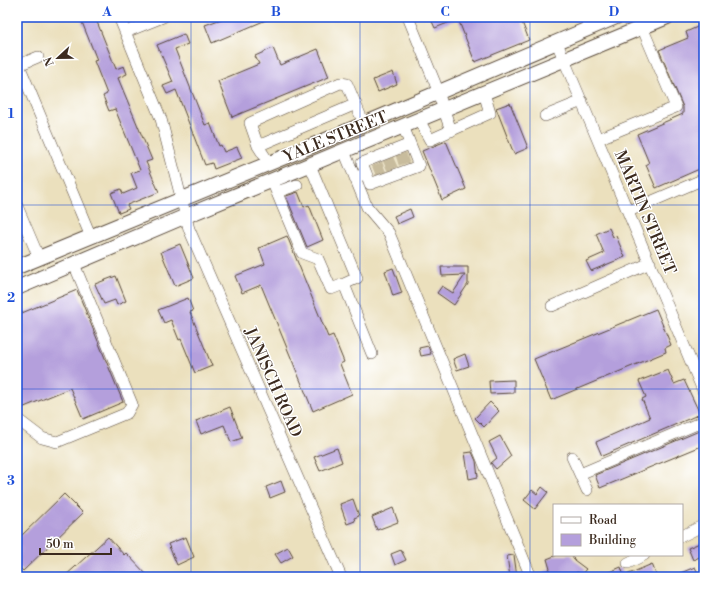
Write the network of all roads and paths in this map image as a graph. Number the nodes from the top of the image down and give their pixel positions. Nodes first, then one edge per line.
1 (119, 17) edge
2 (163, 17) edge
3 (408, 17) edge
4 (616, 17) edge
5 (654, 21) edge
6 (588, 23) edge
7 (126, 32) junction
8 (557, 43) junction
9 (38, 56) dead end
10 (564, 60) junction
11 (18, 65) edge
12 (438, 92) junction
13 (484, 93) junction
14 (582, 101) junction
15 (356, 104) junction
16 (443, 110) junction
17 (545, 116) dead end
18 (419, 120) junction
19 (364, 124) junction
20 (403, 126) junction
21 (450, 131) junction
22 (338, 135) junction
23 (598, 139) junction
24 (410, 144) junction
25 (258, 146) junction
26 (344, 151) junction
27 (403, 159) junction
28 (269, 163) junction
29 (390, 164) junction
30 (310, 165) junction
31 (379, 169) junction
32 (366, 173) junction
33 (355, 178) junction
34 (704, 179) edge
35 (297, 185) dead end
36 (274, 187) junction
37 (181, 199) junction
38 (17, 206) edge
39 (628, 211) junction
40 (186, 216) junction
41 (91, 237) junction
42 (39, 258) junction
43 (650, 263) junction
44 (74, 264) junction
45 (17, 267) edge
46 (344, 284) junction
47 (17, 288) edge
48 (552, 306) dead end
49 (372, 354) dead end
50 (704, 393) edge
51 (17, 419) edge
52 (704, 421) edge
53 (572, 456) dead end
54 (580, 474) junction
55 (587, 490) dead end
56 (704, 525) edge
57 (683, 536) edge
58 (642, 556) edge
59 (628, 563) dead end
60 (341, 577) edge
61 (531, 577) edge

1 - 7 street, JANISCH ROAD
2 - 7 street
3 - 12 street
4 - 6 main road, YALE STREET
5 - 10 main road, YALE STREET
5 - 23 street
6 - 8 main road, YALE STREET
7 - 37 street, JANISCH ROAD
8 - 10 street, MARTIN STREET
8 - 12 main road, YALE STREET
9 - 11 street
10 - 13 main road, YALE STREET
10 - 14 street, MARTIN STREET
11 - 41 street
12 - 16 street
12 - 19 main road, YALE STREET
13 - 16 main road, YALE STREET
13 - 21 street
14 - 17 street
14 - 23 street, MARTIN STREET
15 - 19 street
15 - 25 street
15 - 25 street
16 - 18 main road, YALE STREET
16 - 21 street
18 - 20 main road, YALE STREET
18 - 21 street
19 - 22 main road, YALE STREET
20 - 24 street
20 - 26 main road, YALE STREET
22 - 26 main road
22 - 28 main road, YALE STREET
23 - 39 street, MARTIN STREET
24 - 27 street
24 - 27 street
25 - 28 street
26 - 30 main road, YALE STREET
26 - 33 street
27 - 29 street
27 - 29 street
28 - 37 main road, YALE STREET
29 - 31 street
29 - 31 street
30 - 36 main road, YALE STREET
30 - 46 street
31 - 32 street
31 - 32 street
32 - 33 street
33 - 61 street
34 - 39 street
35 - 36 street
36 - 40 main road, YALE STREET
36 - 46 street
37 - 40 street, JANISCH ROAD
37 - 41 main road, YALE STREET
38 - 42 street
39 - 43 street, MARTIN STREET
40 - 44 main road, YALE STREET
40 - 60 street, JANISCH ROAD
41 - 42 main road, YALE STREET
42 - 45 main road, YALE STREET
43 - 48 street
43 - 50 street, MARTIN STREET
44 - 47 main road, YALE STREET
44 - 51 street
46 - 49 street
52 - 54 street
53 - 54 street
54 - 55 street
56 - 57 street
58 - 59 street

